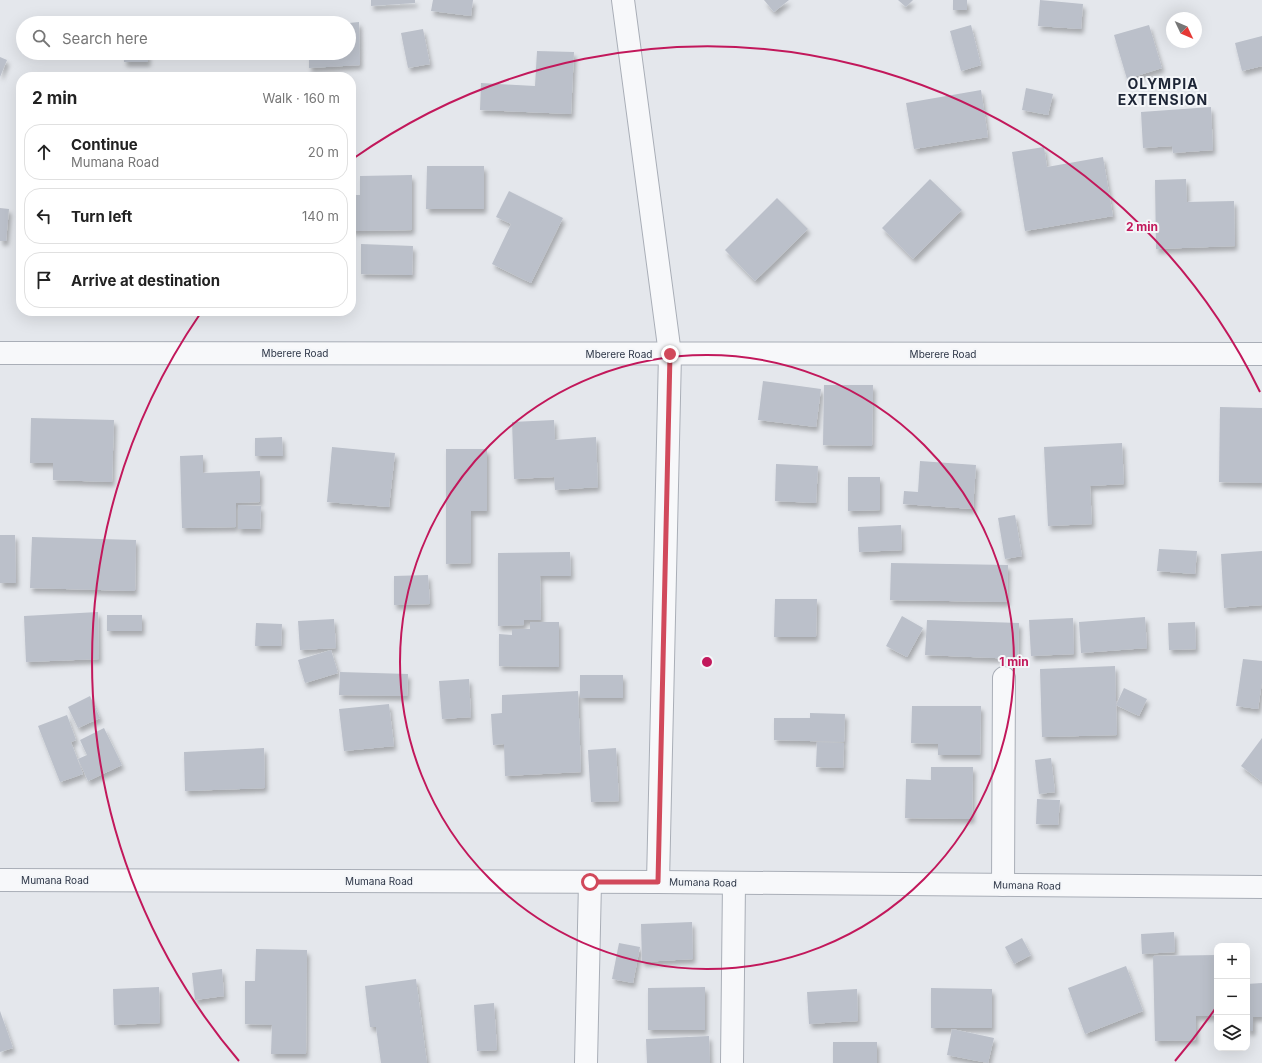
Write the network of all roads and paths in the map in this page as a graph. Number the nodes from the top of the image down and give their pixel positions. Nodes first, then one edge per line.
1 (623, 0) edge
2 (0, 353) edge
3 (670, 354) junction
4 (1262, 354) edge
5 (1004, 678) dead end
6 (0, 880) edge
7 (590, 882) junction
8 (658, 882) junction
9 (734, 882) junction
10 (1003, 885) junction
11 (1262, 887) edge
12 (586, 1063) edge
13 (732, 1063) edge

1 - 3 street
2 - 3 street, Mberere Road
3 - 4 street, Mberere Road
3 - 8 street
5 - 10 street
6 - 7 street, Mumana Road
7 - 8 street, Mumana Road
7 - 12 street
8 - 9 street, Mumana Road
9 - 10 street, Mumana Road
9 - 13 street
10 - 11 street, Mumana Road

